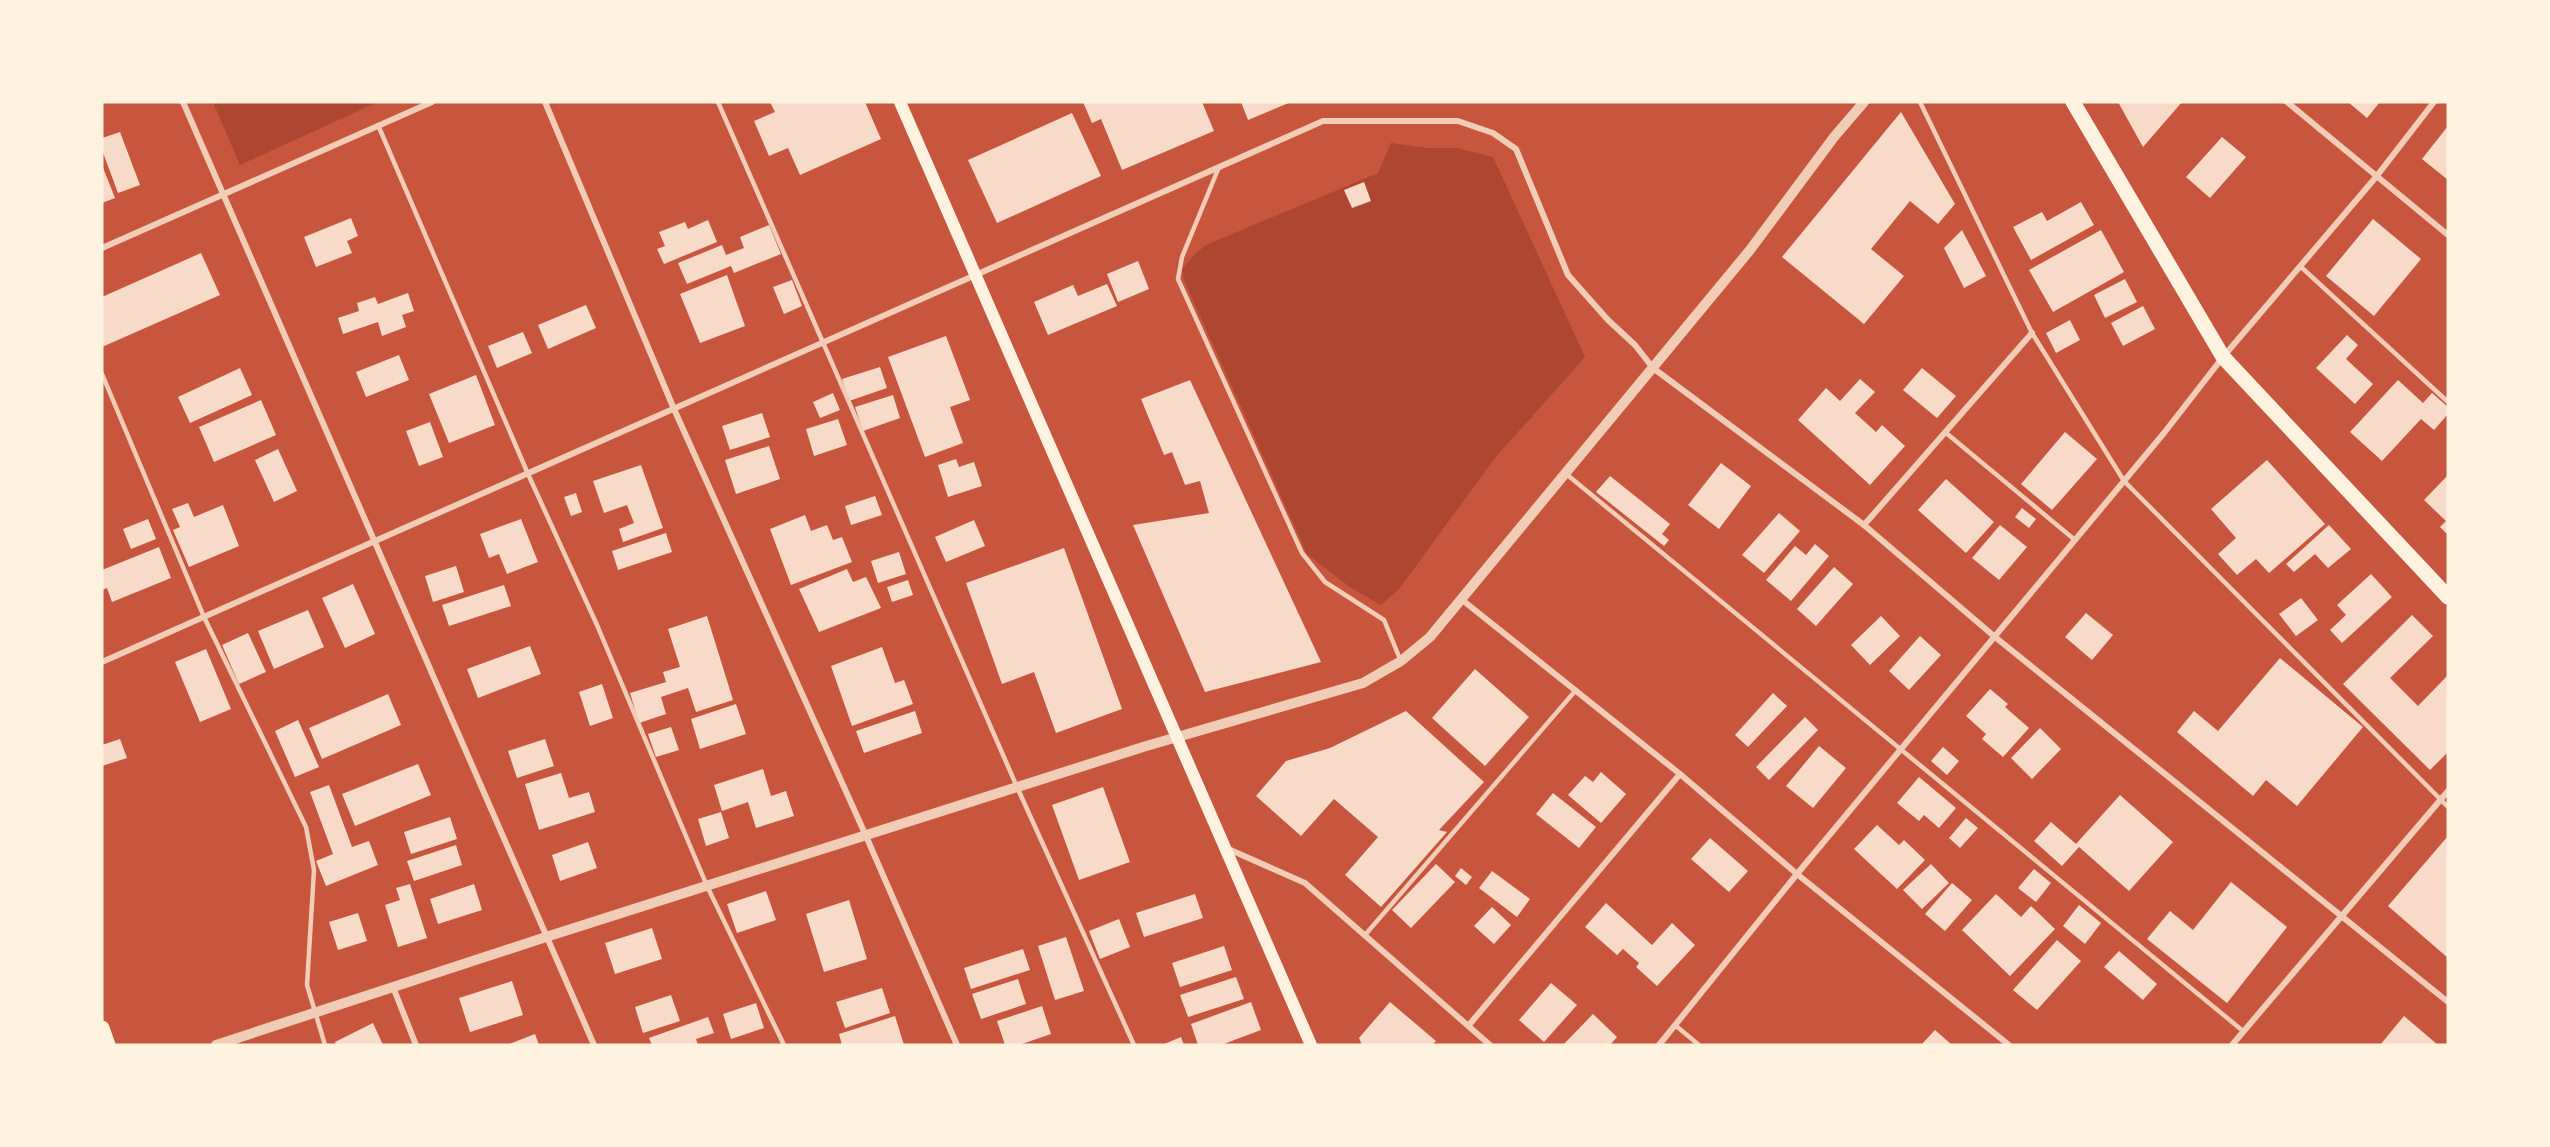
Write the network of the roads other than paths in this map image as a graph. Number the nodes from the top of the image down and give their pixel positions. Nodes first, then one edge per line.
1 (183, 102) edge
2 (432, 102) edge
3 (545, 102) edge
4 (718, 102) edge
5 (900, 102) edge
6 (1864, 102) edge
7 (1920, 102) edge
8 (2073, 102) edge
9 (2287, 102) edge
10 (2434, 102) edge
11 (378, 125) junction
12 (1219, 167) junction
13 (2376, 177) junction
14 (223, 194) junction
15 (2448, 235) edge
16 (102, 248) edge
17 (2300, 266) junction
18 (976, 275) junction
19 (2032, 333) junction
20 (823, 343) junction
21 (2223, 357) junction
22 (1653, 368) junction
23 (102, 374) edge
24 (2448, 402) edge
25 (674, 409) junction
26 (1945, 432) junction
27 (1565, 473) junction
28 (528, 474) junction
29 (2124, 481) junction
30 (1864, 525) junction
31 (2075, 540) junction
32 (373, 542) junction
33 (2448, 597) edge
34 (1461, 599) junction
35 (204, 617) junction
36 (1995, 637) junction
37 (1401, 661) junction
38 (102, 662) edge
39 (1576, 690) junction
40 (1177, 737) junction
41 (1901, 750) junction
42 (1680, 774) junction
43 (1017, 788) junction
44 (2448, 791) edge
45 (2440, 800) junction
46 (2448, 807) edge
47 (866, 836) junction
48 (1225, 848) junction
49 (1797, 874) junction
50 (707, 886) junction
51 (2341, 917) junction
52 (1365, 935) junction
53 (546, 937) junction
54 (393, 987) junction
55 (2448, 1002) edge
56 (314, 1013) junction
57 (1469, 1025) junction
58 (1675, 1025) junction
59 (102, 1028) edge
60 (2243, 1031) junction
61 (108, 1045) edge
62 (216, 1045) edge
63 (325, 1045) edge
64 (416, 1045) edge
65 (594, 1045) edge
66 (784, 1045) edge
67 (957, 1045) edge
68 (1134, 1045) edge
69 (1311, 1045) edge
70 (1490, 1045) edge
71 (1659, 1045) edge
72 (1699, 1045) edge
73 (2009, 1045) edge
74 (2232, 1045) edge

1 - 14 street
2 - 11 street
3 - 25 street
4 - 20 lane
5 - 18 main road
6 - 22 street
7 - 19 lane
8 - 21 main road
9 - 13 street
10 - 13 street
11 - 14 street
11 - 28 lane
12 - 18 street
12 - 22 street
12 - 37 lane
13 - 15 street
13 - 17 street
14 - 16 street
14 - 32 street
17 - 21 street
17 - 24 lane
18 - 20 street
18 - 40 main road
19 - 26 street
19 - 29 lane
20 - 25 street
20 - 43 lane
21 - 29 street
21 - 33 main road
22 - 27 street
22 - 30 street
23 - 35 lane
25 - 28 street
25 - 47 street
26 - 30 street
26 - 31 lane
27 - 34 street
27 - 41 lane
28 - 32 street
28 - 50 lane
29 - 31 street
29 - 45 lane
30 - 36 street
31 - 36 street
32 - 35 street
32 - 53 street
34 - 37 street
34 - 39 street
35 - 38 street
35 - 56 lane
36 - 41 street
36 - 51 street
37 - 40 street
39 - 42 street
39 - 52 lane
40 - 43 street
40 - 48 main road
41 - 49 street
41 - 60 lane
42 - 49 street
42 - 57 street
43 - 47 street
43 - 68 lane
44 - 45 street
45 - 46 lane
45 - 51 street
47 - 50 street
47 - 67 street
48 - 52 street
48 - 69 main road
49 - 58 street
49 - 73 street
50 - 53 street
50 - 66 lane
51 - 55 street
51 - 60 street
52 - 57 street
53 - 54 street
53 - 65 street
54 - 56 street
54 - 64 street
56 - 62 street
56 - 63 lane
57 - 70 street
58 - 71 street
58 - 72 lane
59 - 61 main road
60 - 74 street

